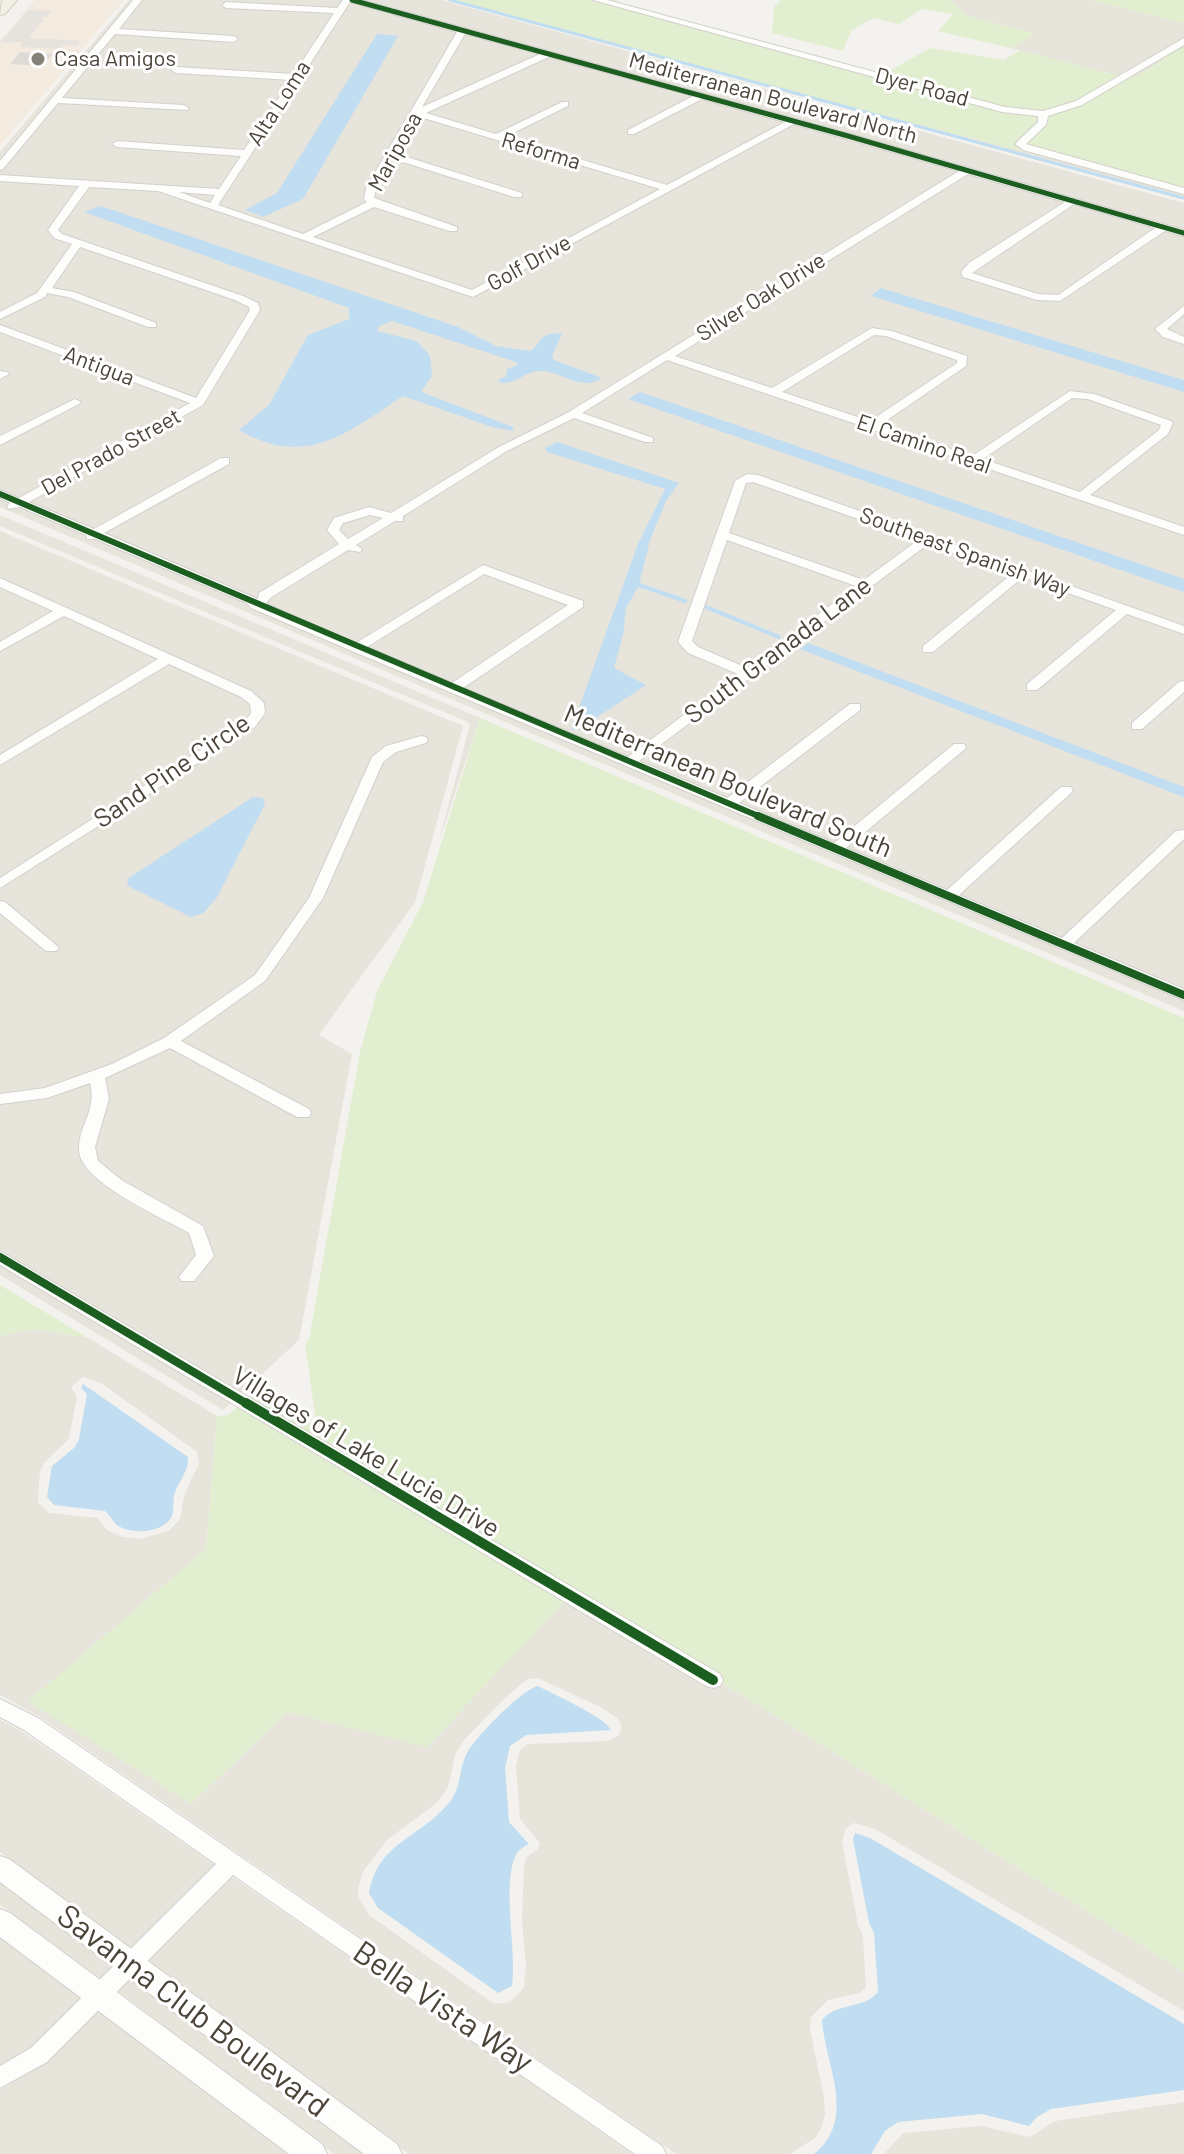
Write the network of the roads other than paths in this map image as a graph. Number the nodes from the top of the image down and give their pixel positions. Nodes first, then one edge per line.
1 (10, 0) edge
2 (138, 0) edge
3 (350, 0) edge
4 (597, 0) edge
5 (226, 5) dead end
6 (0, 11) edge
7 (340, 11) junction
8 (112, 31) junction
9 (462, 31) junction
10 (234, 39) dead end
11 (1184, 41) edge
12 (546, 55) junction
13 (176, 70) dead end
14 (295, 77) junction
15 (699, 97) junction
16 (55, 100) junction
17 (565, 104) dead end
18 (184, 108) dead end
19 (416, 113) junction
20 (1043, 114) junction
21 (790, 123) junction
22 (631, 132) dead end
23 (497, 137) junction
24 (117, 144) dead end
25 (246, 153) junction
26 (389, 158) junction
27 (0, 167) edge
28 (966, 171) junction
29 (0, 178) edge
30 (86, 184) junction
31 (666, 188) junction
32 (162, 190) junction
33 (1184, 191) edge
34 (219, 192) junction
35 (518, 195) dead end
36 (1071, 202) junction
37 (373, 203) junction
38 (212, 207) junction
39 (1163, 227) junction
40 (453, 229) dead end
41 (1184, 233) edge
42 (303, 238) junction
43 (78, 243) junction
44 (46, 290) junction
45 (1184, 309) edge
46 (0, 316) edge
47 (152, 325) dead end
48 (0, 328) edge
49 (1184, 341) edge
50 (665, 356) junction
51 (772, 393) junction
52 (75, 402) dead end
53 (199, 403) junction
54 (573, 414) junction
55 (871, 426) junction
56 (649, 440) dead end
57 (0, 441) edge
58 (974, 460) junction
59 (225, 461) dead end
60 (0, 494) edge
61 (1081, 497) junction
62 (10, 503) edge
63 (398, 518) junction
64 (1184, 531) edge
65 (721, 534) junction
66 (90, 536) junction
67 (927, 539) junction
68 (351, 547) junction
69 (1022, 572) junction
70 (0, 582) edge
71 (865, 585) junction
72 (260, 602) junction
73 (1125, 609) junction
74 (63, 611) junction
75 (1184, 630) edge
76 (0, 647) edge
77 (357, 648) junction
78 (928, 649) dead end
79 (167, 659) junction
80 (747, 673) junction
81 (1184, 685) edge
82 (1032, 687) dead end
83 (454, 688) junction
84 (855, 707) dead end
85 (1137, 726) dead end
86 (421, 740) dead end
87 (959, 747) dead end
88 (0, 761) edge
89 (630, 762) junction
90 (1066, 790) dead end
91 (729, 804) junction
92 (1181, 834) dead end
93 (837, 848) junction
94 (0, 884) edge
95 (949, 896) junction
96 (0, 905) edge
97 (1064, 944) junction
98 (51, 948) dead end
99 (1184, 995) edge
100 (170, 1042) junction
101 (96, 1076) junction
102 (0, 1099) edge
103 (303, 1113) dead end
104 (0, 1257) edge
105 (188, 1277) dead end
106 (713, 1680) dead end
107 (0, 1707) edge
108 (232, 1862) junction
109 (0, 1867) edge
110 (0, 1921) edge
111 (130, 1964) junction
112 (100, 1994) junction
113 (0, 2078) edge
114 (312, 2154) edge
115 (387, 2154) edge
116 (654, 2154) edge

1 - 6 main road
2 - 8 street
3 - 7 street, Alta Loma
3 - 9 street, Mediterranean Boulevard North
4 - 20 street, Dyer Road
5 - 7 street
7 - 14 street, Alta Loma
8 - 10 street
8 - 16 street
9 - 12 street, Mediterranean Boulevard North
9 - 19 street, Mariposa
11 - 20 street
12 - 15 street, Mediterranean Boulevard North
12 - 19 street
13 - 14 street
14 - 25 street, Alta Loma
15 - 21 street, Mediterranean Boulevard North
15 - 22 street
16 - 18 street
16 - 27 street
17 - 23 street
19 - 23 street, Reforma
19 - 26 street, Mariposa
20 - 33 street
21 - 28 street, Mediterranean Boulevard North
21 - 31 street, Golf Drive
23 - 31 street, Reforma
24 - 25 street
25 - 34 street, Alta Loma
26 - 35 street
26 - 37 street, Mariposa
28 - 36 street, Mediterranean Boulevard North
28 - 50 street, Silver Oak Drive
29 - 30 street, Golf Drive
30 - 32 street, Golf Drive
30 - 43 street
31 - 42 street, Golf Drive
32 - 34 street, Golf Drive
32 - 38 street, Golf Drive
34 - 38 street, Alta Loma
36 - 39 street, Mediterranean Boulevard North
36 - 39 street
37 - 40 street
37 - 42 street, Mariposa
38 - 42 street, Golf Drive
39 - 41 street, Mediterranean Boulevard North
43 - 44 street
43 - 53 street, Del Prado Street
44 - 46 street
44 - 47 street
45 - 49 street
48 - 53 street, Antigua
50 - 51 street, El Camino Real
50 - 54 street, Silver Oak Drive
51 - 55 street, El Camino Real
51 - 55 street
52 - 57 street
53 - 62 street, Del Prado Street
54 - 56 street
54 - 63 street, Silver Oak Drive
55 - 58 street, El Camino Real
58 - 61 street, El Camino Real
58 - 61 street
59 - 66 street
60 - 62 street, Mediterranean Boulevard South
61 - 64 street, El Camino Real
62 - 66 street, Mediterranean Boulevard South
63 - 68 street, Silver Oak Drive
63 - 68 street
65 - 67 street, Southeast Spanish Way
65 - 71 street
65 - 80 street
66 - 72 street, Mediterranean Boulevard South
67 - 69 street, Southeast Spanish Way
67 - 71 street, South Granada Lane
68 - 72 street, Silver Oak Drive
69 - 73 street, Southeast Spanish Way
69 - 78 street
70 - 74 street, Sand Pine Circle
71 - 80 street, South Granada Lane
72 - 77 street, Mediterranean Boulevard South
73 - 75 street, Southeast Spanish Way
73 - 82 street
74 - 76 street
74 - 79 street, Sand Pine Circle
77 - 83 street, Mediterranean Boulevard South
77 - 83 street
79 - 88 street
79 - 94 street, Sand Pine Circle
80 - 89 street, South Granada Lane
81 - 85 street
83 - 89 street, Mediterranean Boulevard South
84 - 91 street
86 - 100 street
87 - 93 street
89 - 91 street, Mediterranean Boulevard South
90 - 95 street
91 - 93 street, Mediterranean Boulevard South
92 - 97 street
93 - 95 street, Mediterranean Boulevard South
95 - 97 street, Mediterranean Boulevard South
96 - 98 street
97 - 99 street, Mediterranean Boulevard South
100 - 101 street
100 - 103 street
101 - 102 street
101 - 105 street
104 - 106 street, Villages of Lake Lucie Drive
107 - 108 street, Bella Vista Way
108 - 111 street
108 - 116 street, Bella Vista Way
109 - 111 street, Savanna Club Boulevard
110 - 112 street, Savanna Club Boulevard
111 - 112 street
111 - 115 street, Savanna Club Boulevard
112 - 113 street
112 - 114 street, Savanna Club Boulevard

